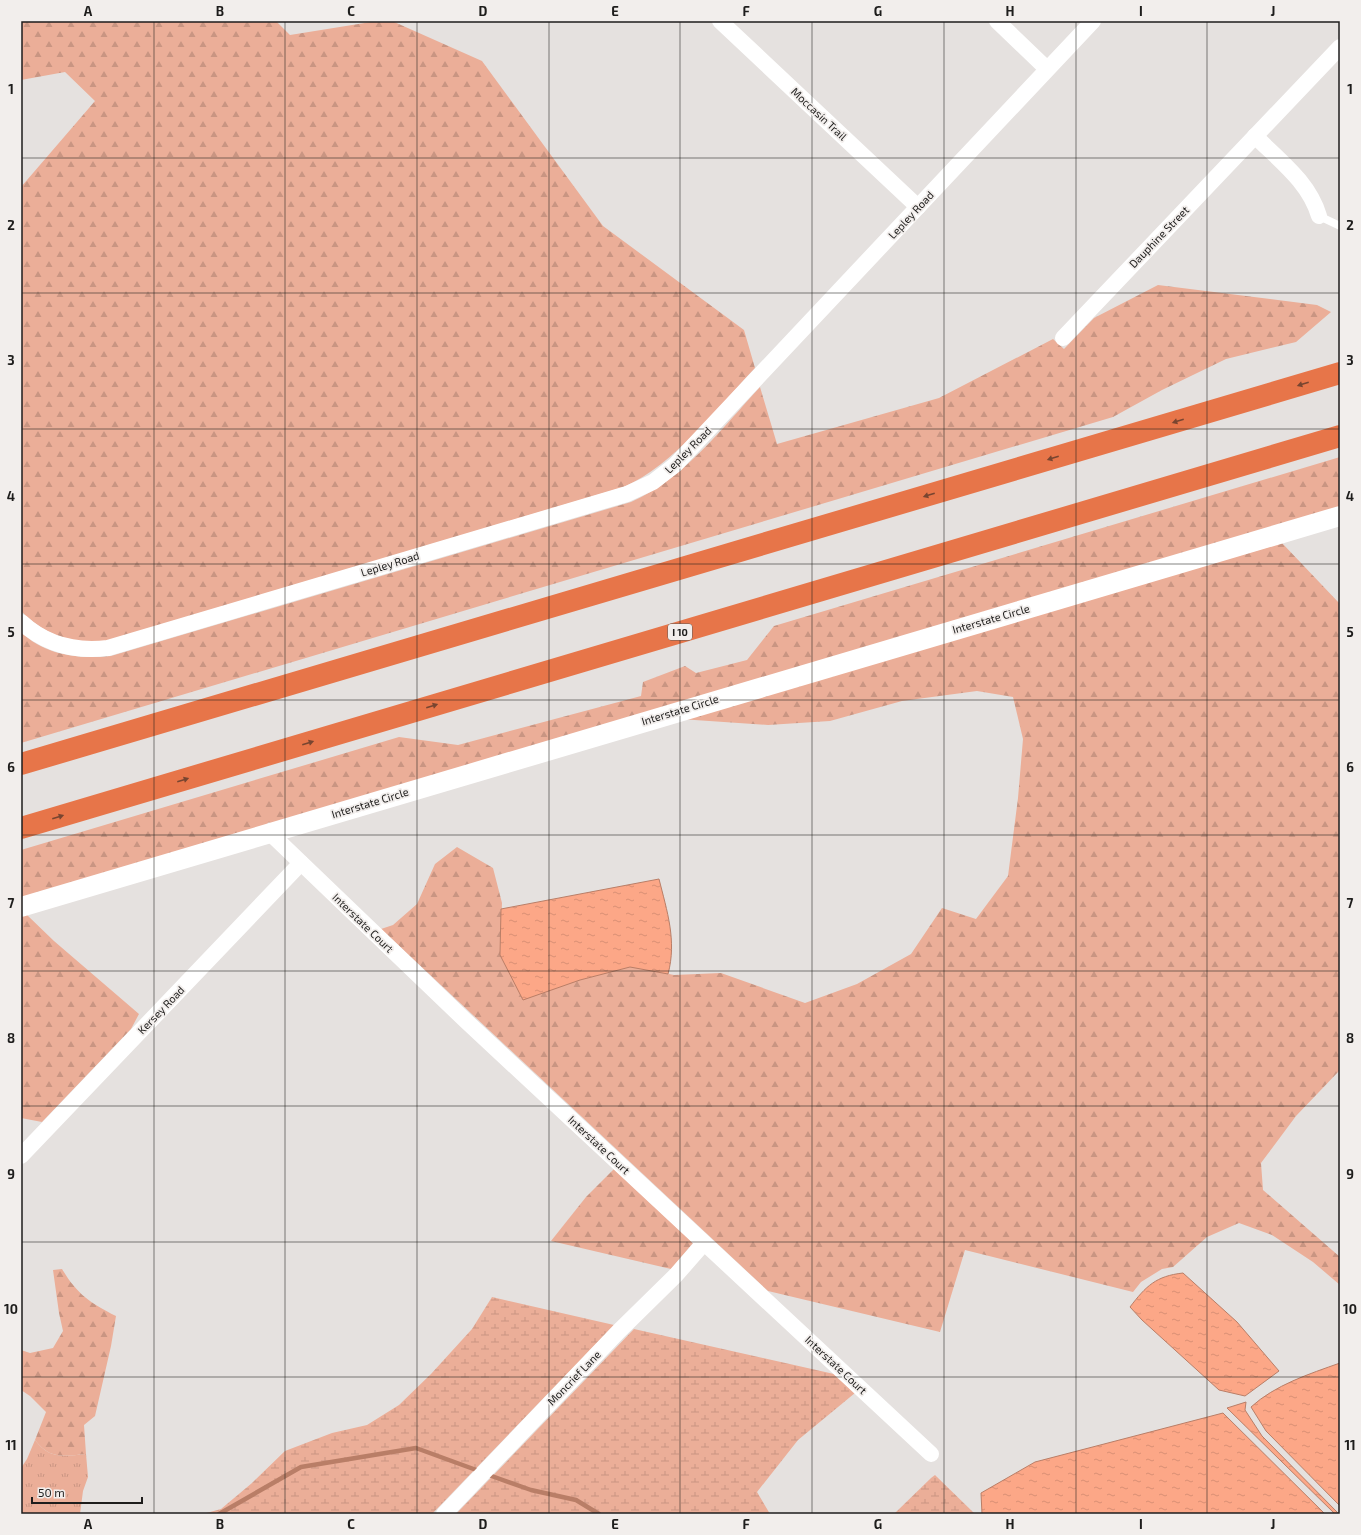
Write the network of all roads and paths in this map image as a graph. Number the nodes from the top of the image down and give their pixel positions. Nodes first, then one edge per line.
1 (720, 21) edge
2 (997, 21) edge
3 (1092, 21) edge
4 (1340, 47) edge
5 (1048, 69) junction
6 (1255, 136) junction
7 (918, 207) junction
8 (1319, 216) joint
9 (1340, 226) edge
10 (1063, 338) dead end
11 (1340, 373) edge
12 (1340, 436) edge
13 (1340, 516) edge
14 (21, 622) edge
15 (21, 764) edge
16 (21, 828) edge
17 (270, 833) junction
18 (301, 863) junction
19 (21, 907) edge
20 (21, 1156) edge
21 (704, 1243) junction
22 (931, 1454) dead end
23 (444, 1514) edge

1 - 7 street, Moccasin Trail
2 - 5 street
3 - 5 street, Lepley Road
4 - 6 street, Dauphine Street
5 - 7 street, Lepley Road
6 - 8 street
6 - 10 street, Dauphine Street
7 - 14 street, Lepley Road
8 - 9 lane
11 -> 15 highway
16 -> 12 highway, I 10
13 - 17 street, Interstate Circle
17 - 18 street, Interstate Court
17 - 19 street, Interstate Circle
18 - 20 street, Kersey Road
18 - 21 street, Interstate Court
21 - 22 street, Interstate Court
21 - 23 street, Moncrief Lane

